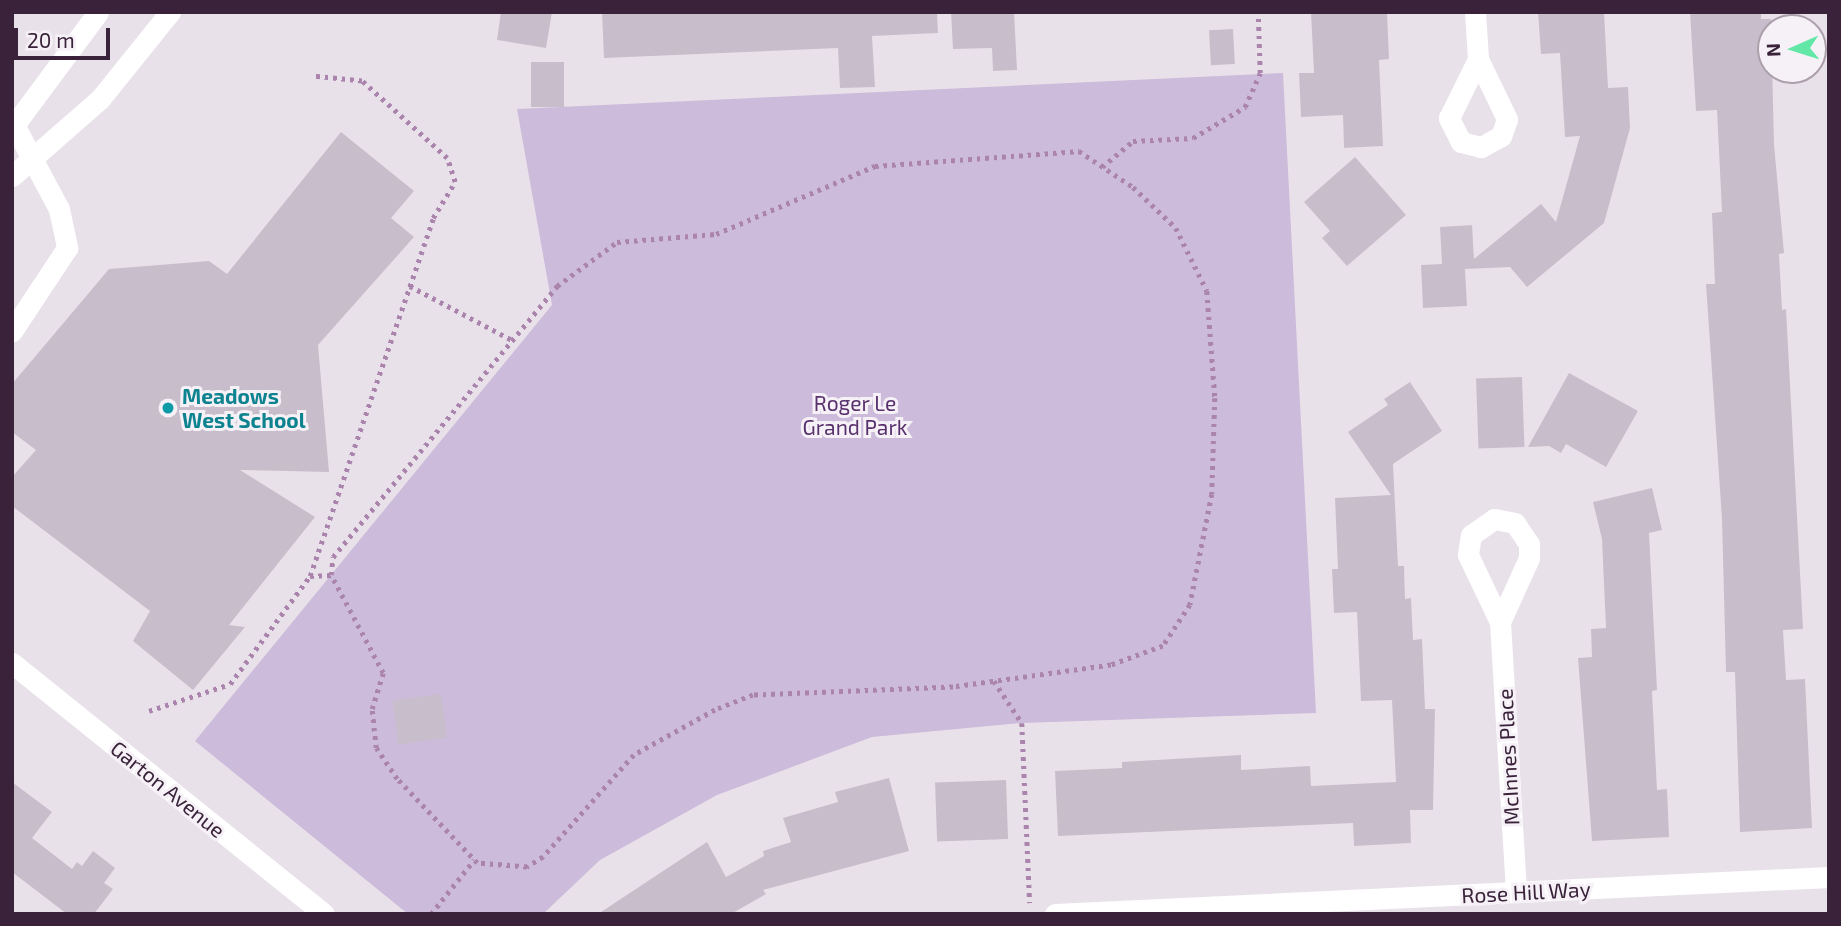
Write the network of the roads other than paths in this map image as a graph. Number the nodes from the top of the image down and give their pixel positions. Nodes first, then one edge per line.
1 (98, 12) edge
2 (170, 12) edge
3 (1475, 12) edge
4 (1478, 59) dead end
5 (13, 124) edge
6 (36, 159) junction
7 (12, 176) edge
8 (12, 331) edge
9 (1500, 622) dead end
10 (12, 663) edge
11 (1829, 877) edge
12 (1516, 892) junction
13 (324, 914) edge
14 (1055, 914) edge

1 - 5 street
2 - 6 street
3 - 4 street
5 - 6 street
6 - 7 street
6 - 8 street
9 - 12 street, McInnes Place
10 - 13 street, Garton Avenue
11 - 12 street, Rose Hill Way
12 - 14 street, Rose Hill Way

